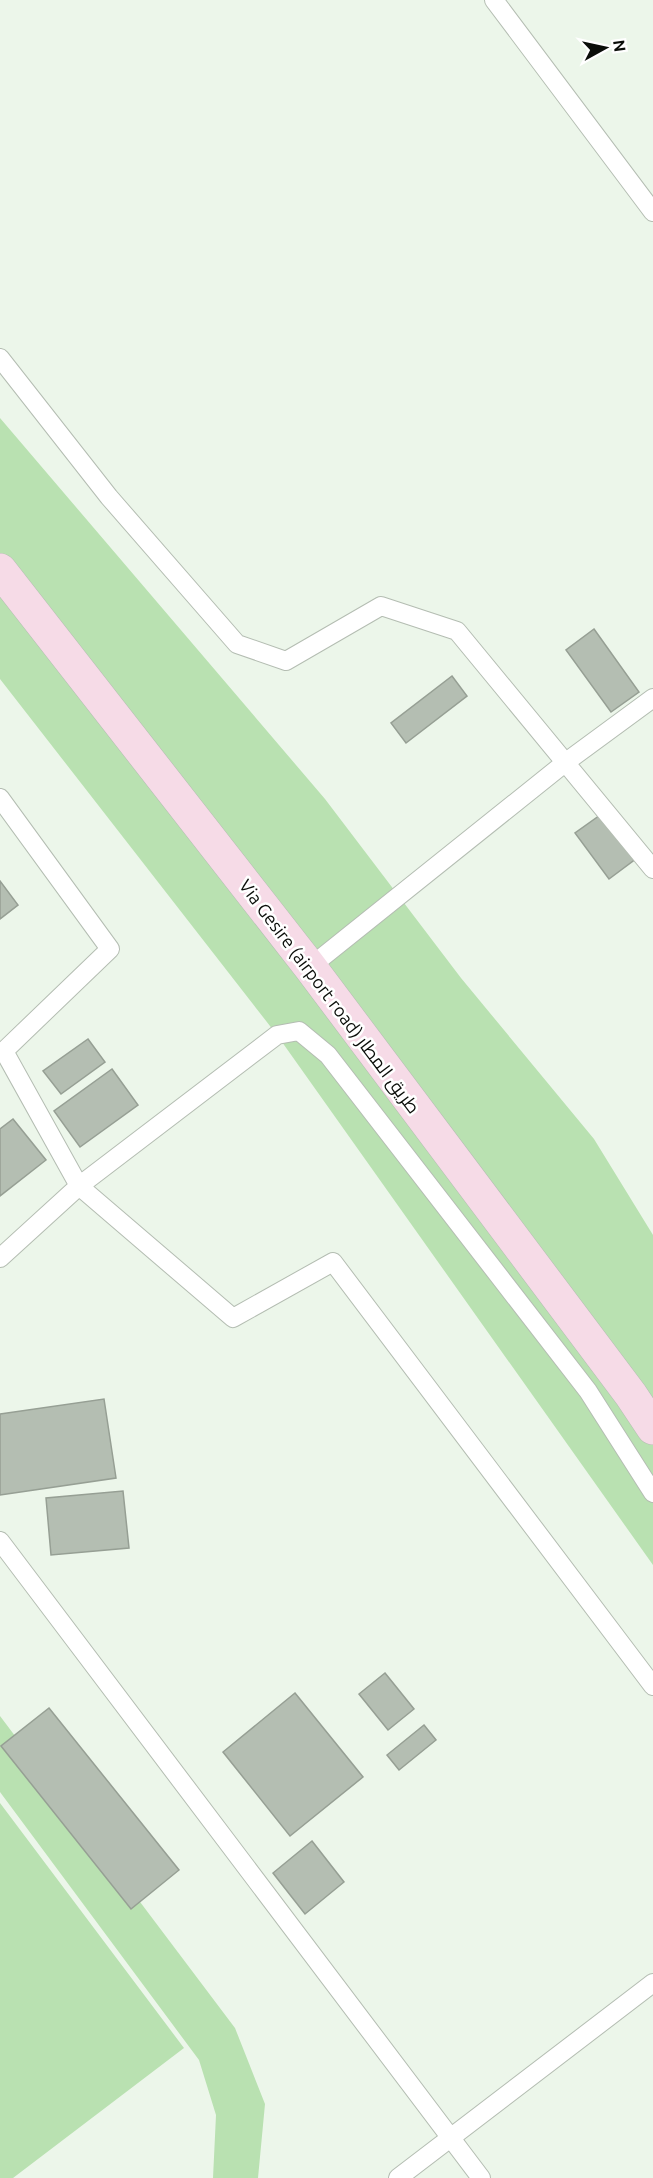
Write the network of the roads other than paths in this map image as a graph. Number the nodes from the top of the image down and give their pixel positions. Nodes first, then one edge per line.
1 (494, 0) edge
2 (653, 212) edge
3 (0, 358) edge
4 (0, 570) edge
5 (653, 698) edge
6 (566, 762) junction
7 (0, 798) edge
8 (653, 869) edge
9 (310, 967) junction
10 (79, 1186) junction
11 (0, 1258) edge
12 (653, 1428) edge
13 (653, 1493) edge
14 (0, 1541) edge
15 (653, 1686) edge
16 (653, 1983) edge
17 (451, 2138) junction
18 (398, 2178) edge
19 (482, 2178) edge

1 - 2 lane
3 - 6 lane
4 - 9 main road, Via Gesire (airport road) طريق المطار
5 - 6 lane
6 - 8 lane
6 - 9 lane
7 - 10 lane
9 - 12 main road, Via Gesire (airport road) طريق المطار
10 - 11 lane
10 - 13 lane
10 - 15 lane
14 - 17 lane
16 - 17 lane
17 - 18 lane
17 - 19 lane

